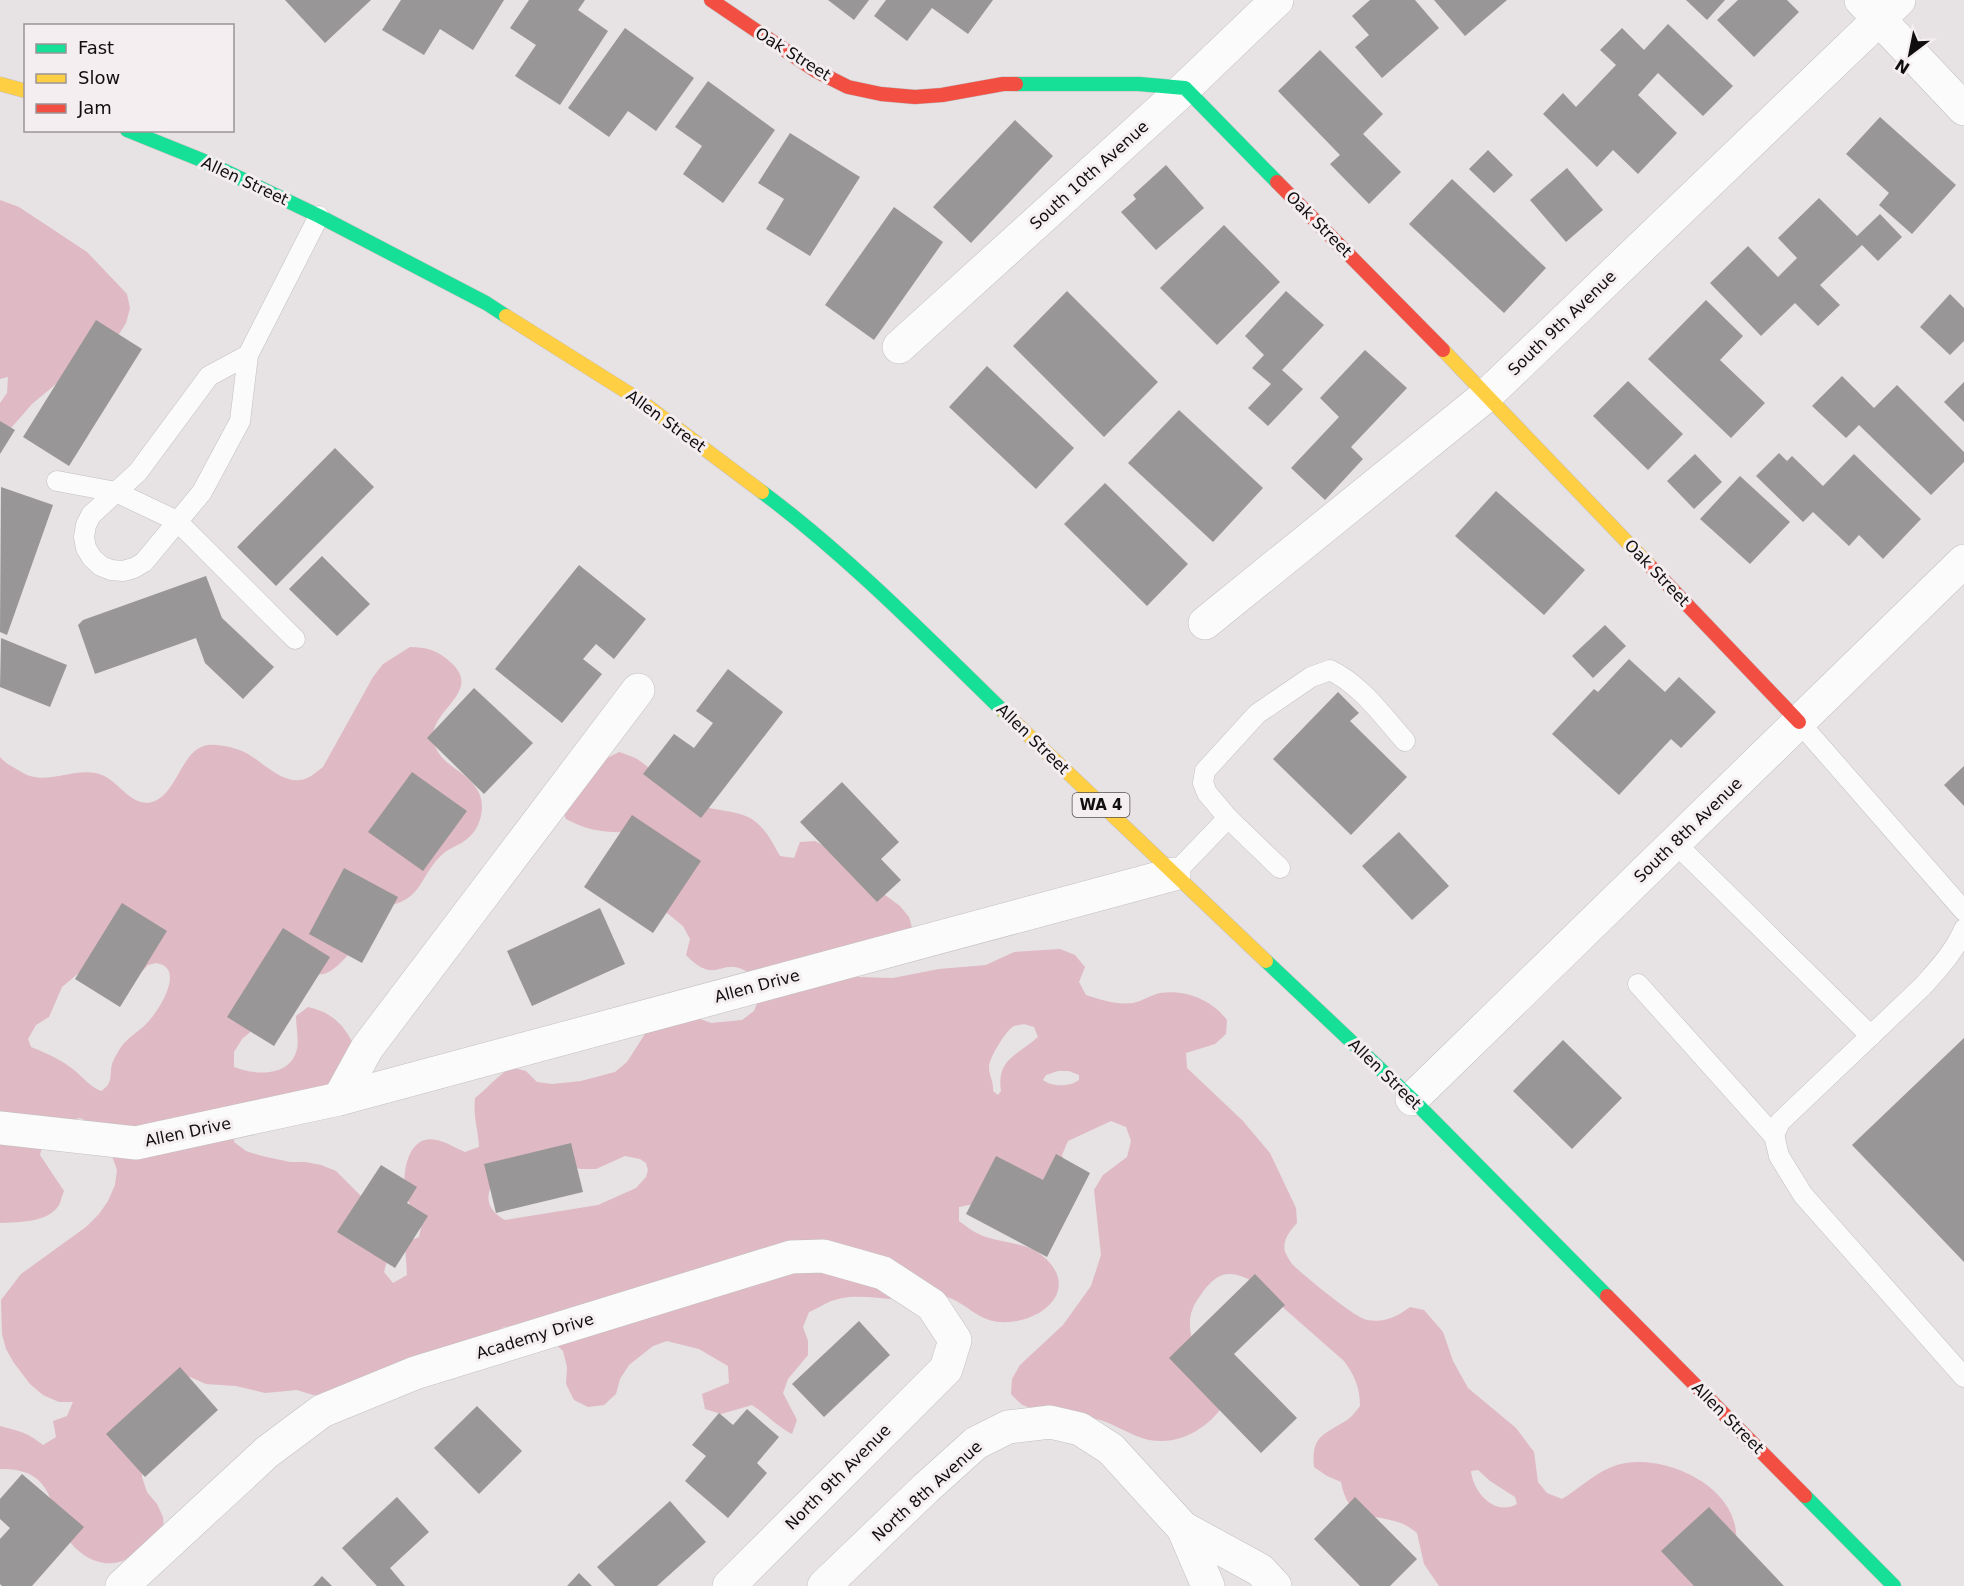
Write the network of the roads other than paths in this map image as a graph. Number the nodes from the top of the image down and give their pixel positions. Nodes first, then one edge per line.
1 (711, 0) edge
2 (1277, 0) edge
3 (1879, 6) edge
4 (0, 84) edge
5 (1185, 88) junction
6 (24, 90) edge
7 (1964, 109) edge
8 (132, 132) edge
9 (319, 216) junction
10 (899, 347) dead end
11 (248, 355) junction
12 (1487, 394) junction
13 (57, 481) dead end
14 (116, 492) junction
15 (177, 521) junction
16 (1964, 561) edge
17 (1205, 623) dead end
18 (295, 639) dead end
19 (638, 690) dead end
20 (1799, 722) junction
21 (1405, 741) dead end
22 (1228, 818) junction
23 (1675, 843) junction
24 (1280, 868) dead end
25 (1174, 874) junction
26 (1964, 911) edge
27 (1964, 929) edge
28 (1638, 984) dead end
29 (1871, 1036) junction
30 (339, 1099) junction
31 (1412, 1099) junction
32 (0, 1128) edge
33 (1775, 1137) junction
34 (946, 1369) joint
35 (1964, 1377) edge
36 (1183, 1528) junction
37 (122, 1586) edge
38 (729, 1586) edge
39 (824, 1586) edge
40 (1208, 1586) edge
41 (1275, 1586) edge
42 (1894, 1586) edge

1 - 5 main road, Oak Street
2 - 5 street, South 10th Avenue
3 - 7 street
3 - 12 street, South 9th Avenue
4 - 6 main road
5 - 10 street, South 10th Avenue
5 - 12 main road, Oak Street
8 - 9 main road, Allen Street / WA 4
9 - 11 lane
9 - 25 main road, Allen Street / WA 4
11 - 14 lane
11 - 15 lane
12 - 17 street, South 9th Avenue
12 - 20 main road, Oak Street
13 - 14 lane
14 - 15 lane
14 - 15 lane
15 - 18 lane
16 - 20 street, South 8th Avenue
19 - 30 street
20 - 23 street, South 8th Avenue
20 - 26 lane
21 - 22 lane
22 - 24 lane
22 - 25 lane
23 - 29 lane
23 - 31 street, South 8th Avenue
25 - 30 street, Allen Drive
25 - 31 main road, Allen Street / WA 4
27 - 29 lane
28 - 33 lane
29 - 33 lane
30 - 32 street, Allen Drive
31 - 42 main road, Allen Street / WA 4
33 - 35 lane
34 - 37 street, Academy Drive
34 - 38 street, North 9th Avenue
36 - 39 street, North 8th Avenue
36 - 40 street
36 - 41 street

